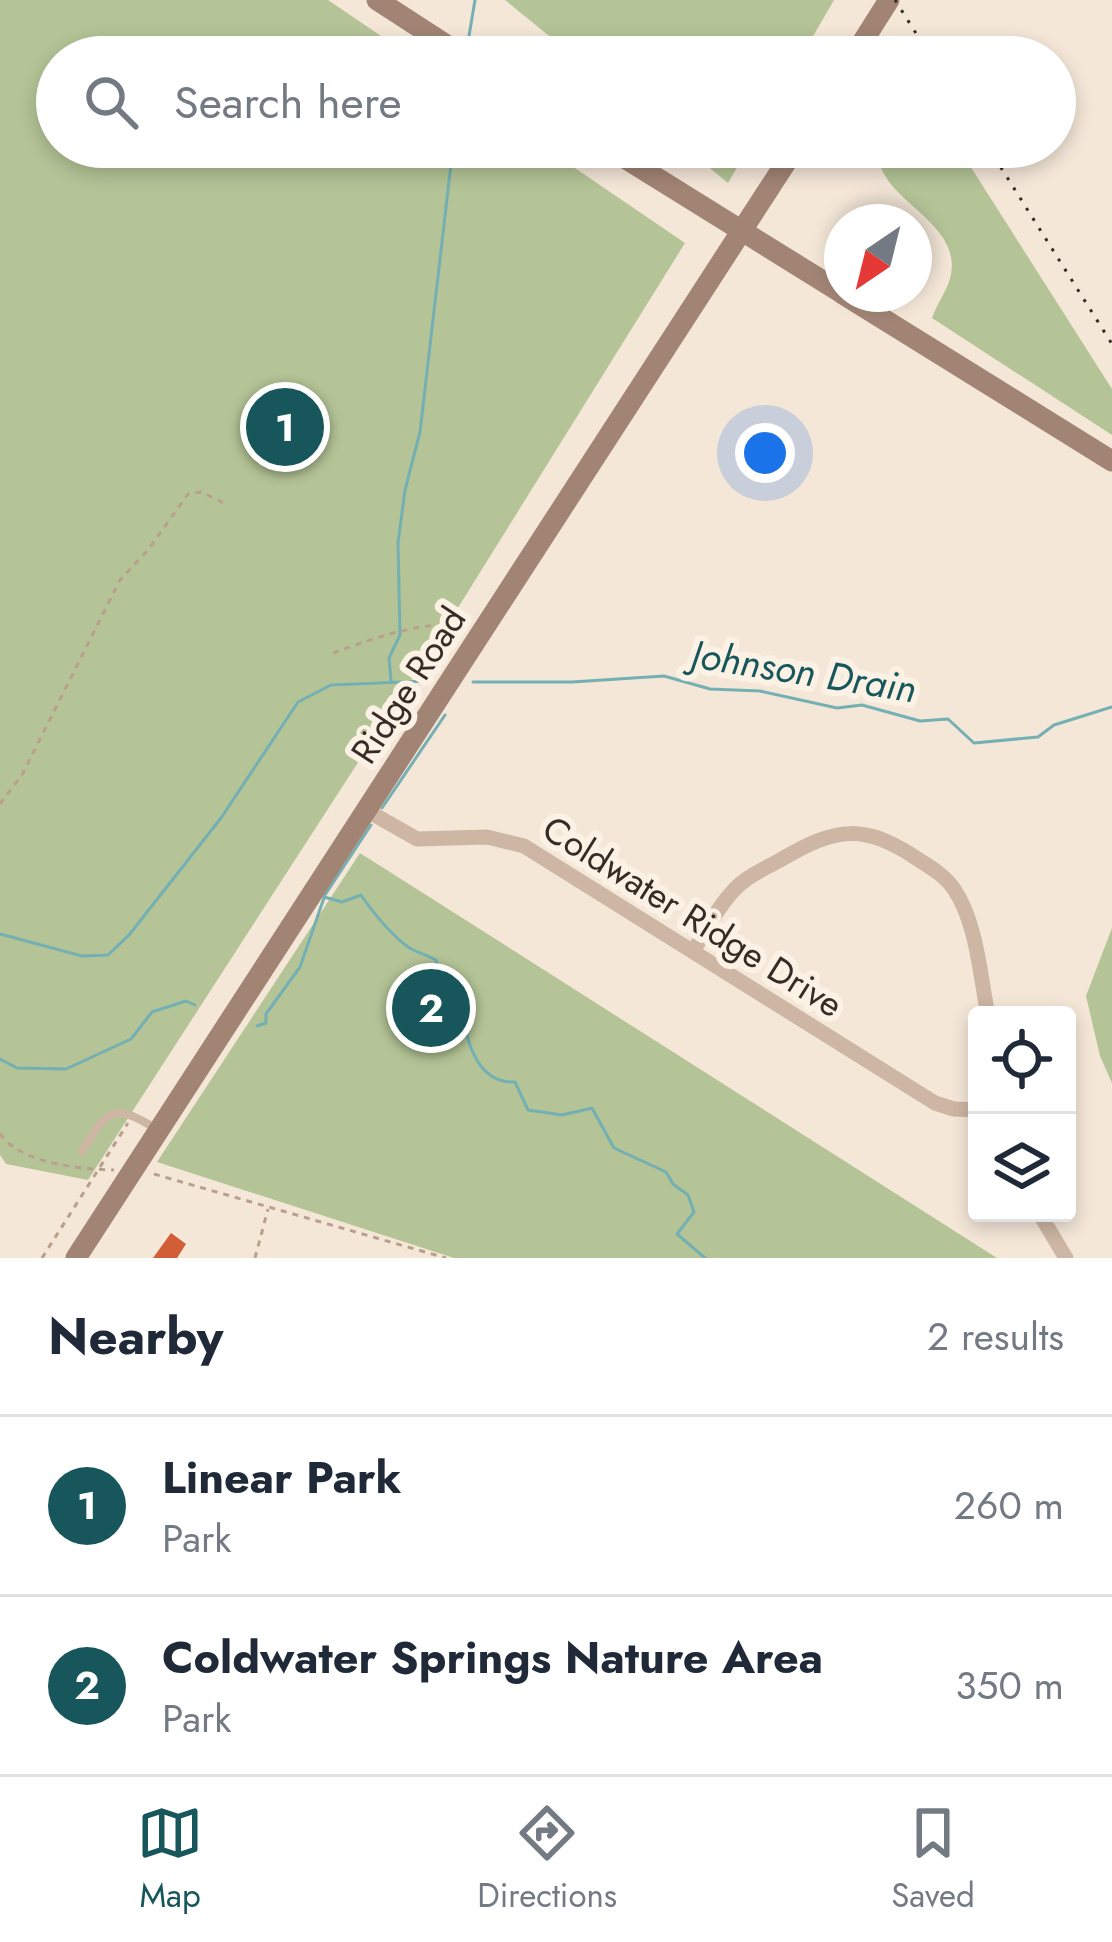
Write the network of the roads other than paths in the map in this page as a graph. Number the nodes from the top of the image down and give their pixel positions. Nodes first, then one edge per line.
1 (377, 0) edge
2 (889, 0) edge
3 (433, 36) edge
4 (866, 36) edge
5 (640, 168) edge
6 (782, 168) edge
7 (741, 231) junction
8 (824, 282) edge
9 (872, 312) edge
10 (1112, 461) edge
11 (367, 810) junction
12 (693, 951) junction
13 (986, 1006) edge
14 (968, 1110) edge
15 (157, 1130) junction
16 (82, 1151) dead end
17 (1043, 1222) edge
18 (76, 1258) edge
19 (1066, 1258) edge

1 - 3 street
2 - 4 street
5 - 7 street
6 - 7 street, Ridge Road
7 - 8 street
7 - 11 street, Ridge Road
9 - 10 street
11 - 12 street, Coldwater Ridge Drive
11 - 15 street, Ridge Road
12 - 13 street
12 - 14 street, Coldwater Ridge Drive
15 - 16 lane
15 - 18 street, Ridge Road
17 - 19 street

